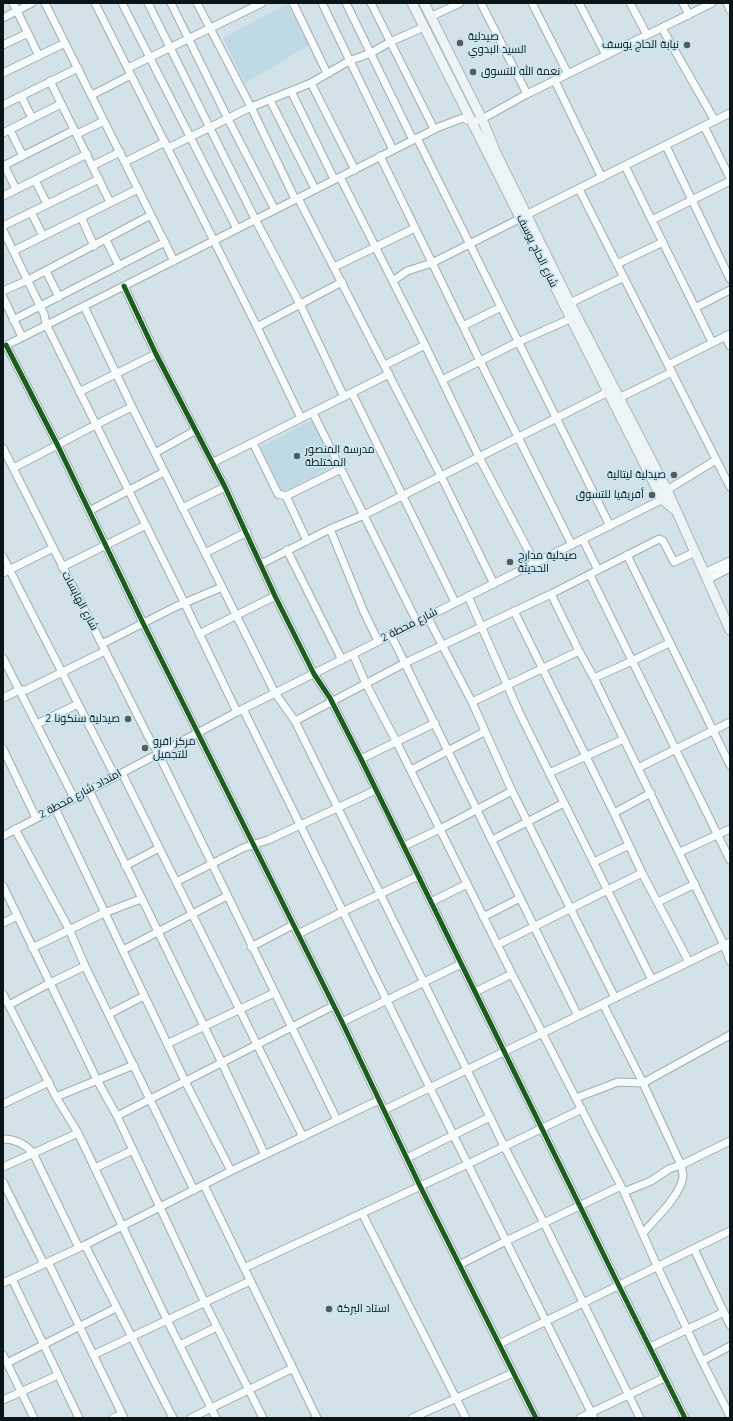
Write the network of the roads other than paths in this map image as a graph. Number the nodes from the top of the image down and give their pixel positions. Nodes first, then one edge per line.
1 (13, 3) edge
2 (32, 3) edge
3 (45, 3) edge
4 (95, 3) edge
5 (122, 3) edge
6 (148, 3) edge
7 (172, 3) edge
8 (197, 3) edge
9 (262, 3) edge
10 (293, 3) edge
11 (322, 3) edge
12 (346, 3) edge
13 (371, 3) edge
14 (412, 3) edge
15 (424, 3) edge
16 (460, 3) edge
17 (481, 3) edge
18 (532, 3) edge
19 (579, 3) edge
20 (630, 3) edge
21 (683, 3) edge
22 (712, 3) edge
23 (727, 3) edge
24 (248, 6) edge
25 (730, 10) edge
26 (17, 11) junction
27 (688, 15) junction
28 (430, 17) junction
29 (3, 18) edge
30 (424, 27) junction
31 (210, 28) junction
32 (662, 28) junction
33 (28, 34) junction
34 (647, 35) junction
35 (189, 38) junction
36 (390, 42) junction
37 (65, 43) junction
38 (3, 46) edge
39 (170, 47) junction
40 (371, 53) junction
41 (606, 55) junction
42 (38, 56) junction
43 (150, 58) junction
44 (349, 61) junction
45 (78, 68) junction
46 (130, 71) junction
47 (3, 73) edge
48 (327, 73) junction
49 (568, 74) junction
50 (50, 81) junction
51 (555, 81) junction
52 (311, 83) junction
53 (291, 91) junction
54 (527, 94) junction
55 (92, 95) junction
56 (21, 96) junction
57 (270, 100) junction
58 (61, 104) junction
59 (3, 105) edge
60 (251, 107) junction
61 (730, 113) edge
62 (32, 118) junction
63 (228, 119) junction
64 (482, 119) junction
65 (104, 120) junction
66 (715, 121) junction
67 (472, 122) junction
68 (704, 126) junction
69 (210, 128) junction
70 (434, 129) junction
71 (6, 132) edge
72 (76, 132) junction
73 (191, 137) junction
74 (415, 139) junction
75 (167, 145) junction
76 (666, 146) junction
77 (393, 150) junction
78 (120, 152) junction
79 (87, 154) junction
80 (23, 156) junction
81 (380, 156) junction
82 (125, 162) junction
83 (4, 166) edge
84 (92, 166) junction
85 (625, 166) junction
86 (354, 170) junction
87 (337, 178) junction
88 (602, 178) junction
89 (730, 178) edge
90 (99, 179) junction
91 (35, 180) junction
92 (730, 182) edge
93 (138, 189) junction
94 (315, 189) junction
95 (579, 189) junction
96 (16, 190) junction
97 (3, 196) edge
98 (297, 198) junction
99 (692, 201) junction
100 (110, 202) junction
101 (47, 204) junction
102 (275, 210) junction
103 (31, 212) junction
104 (152, 215) junction
105 (80, 217) junction
106 (524, 217) junction
107 (255, 219) junction
108 (652, 220) junction
109 (3, 226) edge
110 (415, 228) junction
111 (238, 229) junction
112 (3, 230) edge
113 (43, 236) junction
114 (106, 240) junction
115 (214, 240) junction
116 (165, 242) junction
117 (663, 242) junction
118 (469, 243) junction
119 (94, 246) junction
120 (375, 247) junction
121 (13, 251) junction
122 (174, 261) junction
123 (432, 263) junction
124 (617, 264) junction
125 (119, 266) junction
126 (334, 267) junction
127 (46, 271) junction
128 (624, 277) junction
129 (730, 279) edge
130 (28, 280) junction
131 (393, 281) junction
132 (342, 282) junction
133 (124, 286) junction
134 (730, 290) edge
135 (3, 291) edge
136 (3, 297) edge
137 (59, 297) junction
138 (570, 303) junction
139 (300, 304) junction
140 (40, 306) junction
141 (84, 306) junction
142 (501, 307) junction
143 (695, 308) junction
144 (570, 319) junction
145 (13, 320) junction
146 (46, 324) junction
147 (463, 326) junction
148 (257, 327) junction
149 (728, 335) edge
150 (22, 337) junction
151 (518, 342) junction
152 (712, 342) junction
153 (425, 345) junction
154 (5, 346) edge
155 (730, 346) edge
156 (156, 354) junction
157 (480, 361) junction
158 (385, 365) junction
159 (670, 369) junction
160 (117, 374) junction
161 (389, 374) junction
162 (442, 380) junction
163 (79, 392) junction
164 (608, 392) junction
165 (352, 393) junction
166 (344, 397) junction
167 (619, 398) junction
168 (132, 407) junction
169 (312, 412) junction
170 (301, 418) junction
171 (556, 418) junction
172 (96, 424) junction
173 (196, 430) junction
174 (518, 437) junction
175 (253, 443) junction
176 (58, 446) junction
177 (3, 448) edge
178 (154, 453) junction
179 (479, 457) junction
180 (716, 460) junction
181 (212, 463) junction
182 (13, 468) junction
183 (341, 469) junction
184 (164, 472) junction
185 (441, 476) junction
186 (225, 486) junction
187 (730, 486) edge
188 (128, 490) junction
189 (403, 495) junction
190 (666, 495) junction
191 (286, 496) junction
192 (182, 508) junction
193 (89, 511) junction
194 (364, 515) junction
195 (146, 525) junction
196 (610, 526) junction
197 (330, 529) junction
198 (247, 532) junction
199 (307, 540) junction
200 (583, 540) junction
201 (105, 545) junction
202 (572, 545) junction
203 (53, 548) junction
204 (287, 550) junction
205 (695, 552) junction
206 (205, 553) junction
207 (627, 555) junction
208 (3, 557) edge
209 (730, 561) edge
210 (535, 563) junction
211 (261, 564) junction
212 (62, 567) junction
213 (730, 568) edge
214 (598, 570) junction
215 (6, 571) edge
216 (590, 575) junction
217 (705, 577) junction
218 (494, 584) junction
219 (222, 587) junction
220 (551, 594) junction
221 (275, 596) junction
222 (468, 596) junction
223 (455, 602) junction
224 (185, 604) junction
225 (514, 611) junction
226 (236, 616) junction
227 (427, 616) junction
228 (417, 622) junction
229 (143, 623) junction
230 (481, 626) junction
231 (730, 630) edge
232 (199, 634) junction
233 (391, 635) junction
234 (378, 641) junction
235 (669, 643) junction
236 (102, 644) junction
237 (442, 646) junction
238 (105, 651) junction
239 (579, 651) junction
240 (353, 654) junction
241 (3, 658) edge
242 (342, 660) junction
243 (632, 661) junction
244 (405, 663) junction
245 (543, 668) junction
246 (62, 673) junction
247 (314, 674) junction
248 (594, 678) junction
249 (366, 684) junction
250 (506, 685) junction
251 (19, 690) junction
252 (275, 693) junction
253 (3, 698) edge
254 (332, 701) junction
255 (472, 702) junction
256 (78, 704) junction
257 (240, 710) junction
258 (295, 721) junction
259 (730, 722) edge
260 (434, 723) junction
261 (37, 724) junction
262 (713, 730) junction
263 (198, 732) junction
264 (484, 732) junction
265 (624, 739) junction
266 (396, 741) junction
267 (3, 749) edge
268 (674, 749) junction
269 (448, 751) junction
270 (158, 753) junction
271 (586, 756) junction
272 (361, 759) junction
273 (730, 765) edge
274 (638, 768) junction
275 (411, 770) junction
276 (549, 773) junction
277 (118, 774) junction
278 (89, 790) junction
279 (376, 790) junction
280 (512, 791) junction
281 (651, 794) junction
282 (74, 798) junction
283 (564, 803) junction
284 (55, 808) junction
285 (338, 808) junction
286 (477, 809) junction
287 (614, 812) junction
288 (36, 818) junction
289 (528, 822) junction
290 (301, 826) junction
291 (16, 829) junction
292 (440, 829) junction
293 (730, 829) edge
294 (718, 835) junction
295 (3, 836) edge
296 (492, 840) junction
297 (254, 844) junction
298 (629, 845) junction
299 (404, 846) junction
300 (159, 848) junction
301 (680, 852) junction
302 (730, 860) edge
303 (594, 862) junction
304 (211, 864) junction
305 (125, 866) junction
306 (642, 873) junction
307 (418, 876) junction
308 (176, 882) junction
309 (467, 884) junction
310 (695, 884) junction
311 (3, 886) edge
312 (608, 889) junction
313 (381, 894) junction
314 (227, 896) junction
315 (520, 898) junction
316 (141, 899) junction
317 (431, 902) junction
318 (658, 902) junction
319 (571, 909) junction
320 (344, 911) junction
321 (104, 913) junction
322 (192, 915) junction
323 (17, 916) junction
324 (484, 917) junction
325 (3, 924) edge
326 (293, 925) junction
327 (535, 927) junction
328 (69, 929) junction
329 (158, 932) junction
330 (298, 934) junction
331 (727, 944) edge
332 (497, 945) junction
333 (251, 947) junction
334 (32, 948) junction
335 (123, 950) junction
336 (730, 961) edge
337 (689, 962) junction
338 (461, 964) junction
339 (85, 966) junction
340 (512, 974) junction
341 (652, 980) junction
342 (424, 982) junction
343 (50, 983) junction
344 (475, 992) junction
345 (274, 993) junction
346 (3, 994) edge
347 (144, 996) junction
348 (615, 998) junction
349 (387, 1000) junction
350 (603, 1004) junction
351 (9, 1005) junction
352 (333, 1006) junction
353 (239, 1009) junction
354 (109, 1014) junction
355 (578, 1016) junction
356 (342, 1022) junction
357 (203, 1027) junction
358 (291, 1028) junction
359 (542, 1034) junction
360 (730, 1035) edge
361 (167, 1044) junction
362 (257, 1045) junction
363 (504, 1052) junction
364 (222, 1063) junction
365 (134, 1065) junction
366 (467, 1070) junction
367 (97, 1080) junction
368 (185, 1081) junction
369 (49, 1082) junction
370 (643, 1083) junction
371 (430, 1088) junction
372 (56, 1096) junction
373 (150, 1098) junction
374 (576, 1098) junction
375 (379, 1100) junction
376 (3, 1103) edge
377 (582, 1108) junction
378 (384, 1110) junction
379 (117, 1116) junction
380 (490, 1117) junction
381 (337, 1120) junction
382 (542, 1128) junction
383 (78, 1133) junction
384 (454, 1134) junction
385 (302, 1137) junction
386 (3, 1139) edge
387 (730, 1141) edge
388 (504, 1146) junction
389 (133, 1150) junction
390 (33, 1153) junction
391 (265, 1155) junction
392 (407, 1158) junction
393 (468, 1164) junction
394 (681, 1165) junction
395 (3, 1167) edge
396 (95, 1168) junction
397 (231, 1171) junction
398 (3, 1182) edge
399 (204, 1185) junction
400 (420, 1186) junction
401 (622, 1189) junction
402 (194, 1190) junction
403 (580, 1206) junction
404 (160, 1207) junction
405 (362, 1213) junction
406 (544, 1222) junction
407 (123, 1226) junction
408 (730, 1232) edge
409 (643, 1233) junction
410 (506, 1241) junction
411 (82, 1246) junction
412 (694, 1249) junction
413 (46, 1263) junction
414 (459, 1265) junction
415 (244, 1268) junction
416 (658, 1268) junction
417 (250, 1280) junction
418 (6, 1281) edge
419 (619, 1286) junction
420 (205, 1303) junction
421 (583, 1304) junction
422 (116, 1308) junction
423 (724, 1312) junction
424 (167, 1320) junction
425 (545, 1322) junction
426 (730, 1325) edge
427 (79, 1326) junction
428 (217, 1327) junction
429 (687, 1329) junction
430 (131, 1337) junction
431 (499, 1344) junction
432 (43, 1345) junction
433 (180, 1345) junction
434 (730, 1346) edge
435 (650, 1347) junction
436 (3, 1355) edge
437 (93, 1355) junction
438 (702, 1361) junction
439 (7, 1364) junction
440 (293, 1368) junction
441 (513, 1374) junction
442 (58, 1375) junction
443 (664, 1378) junction
444 (248, 1389) junction
445 (21, 1392) junction
446 (628, 1395) junction
447 (456, 1398) junction
448 (3, 1400) edge
449 (211, 1408) junction
450 (592, 1415) edge
451 (123, 1416) edge
452 (730, 1416) edge
453 (34, 1418) edge
454 (79, 1418) edge
455 (113, 1418) edge
456 (173, 1418) edge
457 (191, 1418) edge
458 (216, 1418) edge
459 (263, 1418) edge
460 (317, 1418) edge
461 (412, 1418) edge
462 (466, 1418) edge
463 (536, 1418) edge
464 (580, 1418) edge
465 (640, 1418) edge
466 (685, 1418) edge

1 - 26 street
2 - 26 street
3 - 37 street
4 - 46 street
5 - 43 street
6 - 39 street
7 - 35 street
8 - 31 street
9 - 24 street
10 - 48 street
11 - 44 street
12 - 40 street
13 - 36 street
14 - 30 main road, شارع الحاج يوسف
15 - 28 main road, شارع الحاج يوسف
16 - 28 street
17 - 54 street
18 - 49 street
19 - 41 street
20 - 34 street
21 - 27 street
22 - 27 street
23 - 25 street
24 - 31 street
26 - 29 street
26 - 33 street
27 - 32 street
28 - 64 main road, شارع الحاج يوسف
30 - 36 street
30 - 67 main road, شارع الحاج يوسف
31 - 35 street
31 - 60 street
32 - 34 street
32 - 66 street
33 - 38 street
33 - 42 street
34 - 41 street
35 - 39 street
35 - 63 street
36 - 40 street
36 - 70 street
37 - 42 street
37 - 45 street
39 - 43 street
39 - 69 street
40 - 44 street
40 - 74 street
41 - 49 street
42 - 47 street
43 - 46 street
43 - 73 street
44 - 48 street
44 - 77 street
45 - 50 street
45 - 55 street
46 - 55 street
46 - 75 street
48 - 52 street
49 - 51 street
50 - 56 street
50 - 58 street
51 - 54 street
51 - 88 street
52 - 53 street
52 - 86 street
53 - 57 street
53 - 87 street
54 - 64 street
55 - 65 street
56 - 59 street
56 - 62 street
57 - 60 street
57 - 94 street
58 - 62 street
58 - 72 street
60 - 63 street
60 - 98 street
61 - 66 street
62 - 71 street
63 - 69 street
63 - 102 street
64 - 67 street
64 - 106 main road, شارع الحاج يوسف
65 - 72 street
65 - 78 street
66 - 68 street
67 - 70 street
67 - 106 main road, شارع الحاج يوسف
68 - 76 street
68 - 89 street
69 - 73 street
69 - 107 street
70 - 74 street
71 - 80 street
72 - 79 street
72 - 80 street
73 - 75 street
73 - 111 street
74 - 77 street
74 - 118 street
75 - 82 street
75 - 115 street
76 - 85 street
76 - 99 street
77 - 81 street
78 - 82 street
78 - 84 street
79 - 84 street
79 - 91 street
80 - 83 street
81 - 86 street
81 - 110 street
82 - 93 street
83 - 96 street
84 - 90 street
85 - 88 street
85 - 108 street
86 - 87 street
87 - 94 street
87 - 120 street
88 - 95 street
90 - 100 street
90 - 101 street
91 - 96 street
91 - 101 street
92 - 99 street
93 - 100 street
93 - 104 street
94 - 98 street
95 - 106 street
95 - 124 street
96 - 97 street
98 - 102 street
98 - 126 street
99 - 108 street
99 - 129 street
100 - 105 street
101 - 103 street
102 - 107 street
103 - 109 street
103 - 113 street
104 - 114 street
104 - 116 street
105 - 113 street
105 - 119 street
106 - 118 street
106 - 138 main road, شارع الحاج يوسف
106 - 144 main road, شارع الحاج يوسف
107 - 111 street
107 - 139 street
108 - 117 street
110 - 120 street
110 - 123 street
111 - 115 street
112 - 121 street
113 - 121 street
114 - 119 street
114 - 125 street
115 - 122 street
115 - 148 street
116 - 122 street
116 - 125 street
117 - 124 street
117 - 143 street
118 - 123 street
118 - 142 street
119 - 127 street
120 - 126 street
120 - 131 street
121 - 130 street
122 - 133 street
123 - 131 street
123 - 147 street
124 - 128 street
125 - 137 street
126 - 132 street
127 - 130 street
127 - 137 street
128 - 138 street
128 - 159 street
130 - 135 street
130 - 140 street
131 - 153 street
132 - 139 street
132 - 158 street
133 - 141 street
133 - 156 street
134 - 143 street
136 - 145 street
137 - 140 street
138 - 167 main road, شارع الحاج يوسف
139 - 148 street
139 - 166 street
140 - 145 street
140 - 146 street
141 - 146 street
141 - 160 street
142 - 147 street
142 - 151 street
143 - 152 street
144 - 151 street
144 - 164 main road, شارع الحاج يوسف
145 - 150 street
146 - 150 street
146 - 163 street
147 - 157 street
148 - 170 street
149 - 152 street
149 - 155 street
150 - 154 street
151 - 157 street
151 - 171 street
152 - 159 street
153 - 158 street
153 - 162 street
154 - 176 street
156 - 160 street
156 - 173 street
157 - 162 street
157 - 174 street
158 - 161 street
159 - 167 street
159 - 180 street
160 - 163 street
160 - 168 street
161 - 165 street
161 - 185 street
162 - 179 street
163 - 172 street
164 - 171 street
164 - 190 main road, شارع الحاج يوسف
165 - 166 street
165 - 189 street
166 - 169 street
167 - 190 main road, شارع الحاج يوسف
168 - 172 street
168 - 178 street
169 - 170 street
169 - 183 street
170 - 175 street
171 - 174 street
171 - 196 street
172 - 176 street
172 - 188 street
173 - 178 street
173 - 181 street
174 - 179 street
174 - 202 street
175 - 181 street
175 - 191 street
176 - 182 street
176 - 193 street
177 - 182 street, شارع الهايسات
178 - 184 street
179 - 185 street
179 - 210 street
180 - 187 street
180 - 190 street, شارع محطة 2
181 - 186 street
182 - 203 street, شارع الهايسات
183 - 191 street
183 - 194 street
184 - 188 street
184 - 192 street
185 - 189 street
185 - 218 street
186 - 192 street
186 - 198 street
188 - 193 street
188 - 195 street
189 - 194 street
189 - 223 street
190 - 196 street, شارع محطة 2
190 - 205 main road
191 - 199 street
192 - 206 street
193 - 201 street
194 - 197 street
194 - 228 street
195 - 201 street
195 - 224 street
196 - 200 street, شارع محطة 2
197 - 199 street
197 - 234 street
198 - 206 street
198 - 211 street
199 - 204 street
200 - 202 street, شارع محطة 2
200 - 214 street
201 - 212 street
201 - 229 street
202 - 210 street, شارع محطة 2
203 - 212 street, شارع الهايسات
203 - 215 street
204 - 211 street
204 - 242 street
205 - 207 street
205 - 217 main road
206 - 219 street
207 - 214 street
207 - 235 street
208 - 215 street
209 - 217 street
210 - 218 street, شارع محطة 2
211 - 221 street
212 - 236 street, شارع الهايسات
213 - 217 street
214 - 216 street
215 - 246 street
216 - 220 street
216 - 243 street
217 - 231 main road
218 - 222 street, شارع محطة 2
219 - 224 street
219 - 226 street
220 - 225 street
220 - 239 street
221 - 226 street
221 - 247 street
222 - 223 street, شارع محطة 2
222 - 230 street
223 - 227 street, شارع محطة 2
224 - 229 street
224 - 232 street
225 - 230 street
225 - 245 street
226 - 232 street
226 - 252 street
227 - 228 street, شارع محطة 2
227 - 237 street
228 - 233 street, شارع محطة 2
229 - 236 street
229 - 263 street
230 - 237 street
230 - 250 street
232 - 257 street
233 - 234 street, شارع محطة 2
233 - 244 street
234 - 240 street, شارع محطة 2
235 - 243 street
235 - 262 street
236 - 238 street, شارع الهايسات
237 - 244 street
237 - 255 street
238 - 246 street
238 - 270 street, شارع الهايسات
239 - 245 street
239 - 248 street
240 - 242 street, شارع محطة 2
240 - 249 street
241 - 251 street
242 - 247 street, شارع محطة 2
243 - 248 street
243 - 268 street
244 - 249 street
244 - 260 street
245 - 250 street
245 - 271 street
246 - 251 street
246 - 256 street
247 - 252 street, شارع محطة 2
247 - 254 street
248 - 265 street
249 - 254 street
249 - 266 street
250 - 255 street
250 - 276 street
251 - 253 street
251 - 261 street
252 - 257 street, شارع محطة 2
252 - 258 street
254 - 258 street
254 - 272 street
255 - 264 street
256 - 261 street
256 - 277 street
257 - 263 street, شارع محطة 2
257 - 290 street
258 - 285 street
259 - 262 street
260 - 266 street
260 - 269 street
261 - 282 street
262 - 268 street
262 - 273 street
263 - 270 street, شارع محطة 2
263 - 297 street
264 - 269 street
264 - 280 street
265 - 271 street
265 - 274 street
266 - 272 street
266 - 275 street
267 - 288 street
268 - 274 street
268 - 294 street
269 - 275 street
269 - 286 street
270 - 277 street, امتداد شارع محطة 2
270 - 304 street, شارع الهايسات
271 - 276 street
271 - 287 street
272 - 279 street
274 - 281 street
275 - 292 street
276 - 283 street
277 - 278 street, امتداد شارع محطة 2
277 - 300 street
278 - 282 street, امتداد شارع محطة 2
278 - 305 street
279 - 285 street
279 - 299 street
280 - 286 street
280 - 289 street
281 - 287 street
281 - 301 street
282 - 284 street, امتداد شارع محطة 2
283 - 289 street
283 - 303 street
284 - 288 street, امتداد شارع محطة 2
284 - 321 street
285 - 290 street
285 - 313 street
286 - 292 street
286 - 296 street
287 - 298 street
288 - 291 street, امتداد شارع محطة 2
289 - 296 street
289 - 319 street
290 - 297 street
290 - 320 street
291 - 295 street, امتداد شارع محطة 2
291 - 328 street
292 - 299 street
292 - 309 street
293 - 294 street
294 - 301 street
294 - 302 street
296 - 315 street
297 - 304 street
297 - 326 street
298 - 303 street
298 - 306 street
299 - 307 street
300 - 305 street
300 - 308 street
301 - 310 street
303 - 312 street
304 - 308 street
304 - 314 street, شارع الهايسات
305 - 316 street
306 - 312 street
306 - 318 street
307 - 313 street
307 - 317 street
308 - 322 street
309 - 317 street
309 - 324 street
310 - 318 street
310 - 331 street
311 - 323 street
312 - 319 street
312 - 341 street
313 - 320 street
313 - 342 street
314 - 322 street
314 - 333 street, شارع الهايسات
315 - 324 street
315 - 327 street
316 - 321 street
316 - 329 street
317 - 338 street
318 - 337 street
319 - 327 street
319 - 348 street
320 - 330 street
320 - 349 street
321 - 328 street
321 - 335 street
322 - 329 street
322 - 353 street
323 - 325 street
323 - 334 street
324 - 332 street
326 - 330 street
326 - 333 street
327 - 332 street
327 - 355 street
328 - 334 street
328 - 339 street
329 - 335 street
329 - 357 street
330 - 352 street
331 - 336 street
331 - 337 street
332 - 340 street
333 - 345 street, شارع الهايسات
334 - 343 street
335 - 347 street
337 - 341 street
338 - 342 street
338 - 344 street
339 - 343 street
339 - 354 street
340 - 344 street
340 - 359 street
341 - 348 street
342 - 349 street
342 - 366 street
343 - 351 street
343 - 367 street
344 - 363 street
345 - 353 street
345 - 358 street, شارع الهايسات
346 - 351 street
347 - 354 street
347 - 361 street
348 - 350 street
349 - 356 street
349 - 371 street
350 - 355 street
350 - 370 street
351 - 369 street
352 - 356 street
352 - 358 street
353 - 357 street
353 - 362 street
354 - 365 street
355 - 359 street
356 - 375 street
357 - 361 street
357 - 364 street
358 - 362 street
358 - 381 street, شارع الهايسات
359 - 363 street
359 - 374 street
360 - 370 street
361 - 368 street
362 - 364 street
362 - 385 street
363 - 366 street
363 - 382 street
364 - 368 street
364 - 391 street
365 - 367 street
365 - 373 street
366 - 371 street
366 - 380 street
367 - 372 street
367 - 379 street
368 - 373 street
368 - 397 street
369 - 372 street
369 - 376 street
370 - 374 street
370 - 394 street
371 - 378 street
371 - 384 street
372 - 383 street
373 - 379 street
373 - 402 street
374 - 377 street
375 - 378 street
375 - 381 street
377 - 382 street
377 - 401 street
378 - 392 street
379 - 389 street
380 - 384 street
380 - 388 street
381 - 385 street
382 - 388 street
382 - 403 street
383 - 390 street
383 - 396 street
384 - 392 street
384 - 393 street
385 - 391 street
386 - 390 street
387 - 394 street
388 - 393 street
388 - 406 street
389 - 396 street
389 - 404 street
390 - 395 street
390 - 411 street
391 - 397 street
392 - 400 street
393 - 400 street
393 - 410 street
394 - 401 street
394 - 409 street
396 - 407 street
397 - 399 street
398 - 413 street
399 - 402 street
399 - 415 street
400 - 405 street
400 - 414 street
401 - 403 street
401 - 409 street
402 - 404 street
403 - 406 street
403 - 419 street
404 - 407 street
404 - 420 street
405 - 415 street
405 - 447 street
406 - 410 street
406 - 421 street
407 - 411 street
407 - 424 street
408 - 412 street
409 - 416 street
410 - 414 street
410 - 425 street
411 - 413 street
411 - 422 street
412 - 416 street
412 - 423 street
413 - 418 street
413 - 427 street
414 - 431 street
415 - 417 street
416 - 419 street
416 - 429 street
417 - 420 street
417 - 440 street
418 - 432 street
419 - 421 street
419 - 435 street
420 - 424 street
420 - 428 street
421 - 425 street
421 - 446 street
422 - 427 street
422 - 430 street
423 - 426 street
423 - 429 street
424 - 430 street
424 - 433 street
425 - 431 street
425 - 450 street
427 - 432 street
427 - 437 street
428 - 433 street
428 - 444 street
429 - 435 street
429 - 438 street
430 - 437 street
430 - 456 street
431 - 441 street
432 - 439 street
432 - 442 street
433 - 449 street
434 - 438 street
435 - 443 street
436 - 439 street
437 - 451 street
438 - 452 street
439 - 445 street
440 - 444 street
440 - 460 street
441 - 447 street
441 - 463 street
442 - 445 street
442 - 454 street
443 - 446 street
443 - 466 street
444 - 449 street
444 - 459 street
445 - 448 street
445 - 453 street
446 - 450 street
446 - 465 street
447 - 461 street
447 - 462 street
449 - 457 street
449 - 458 street
450 - 464 street
451 - 455 street

